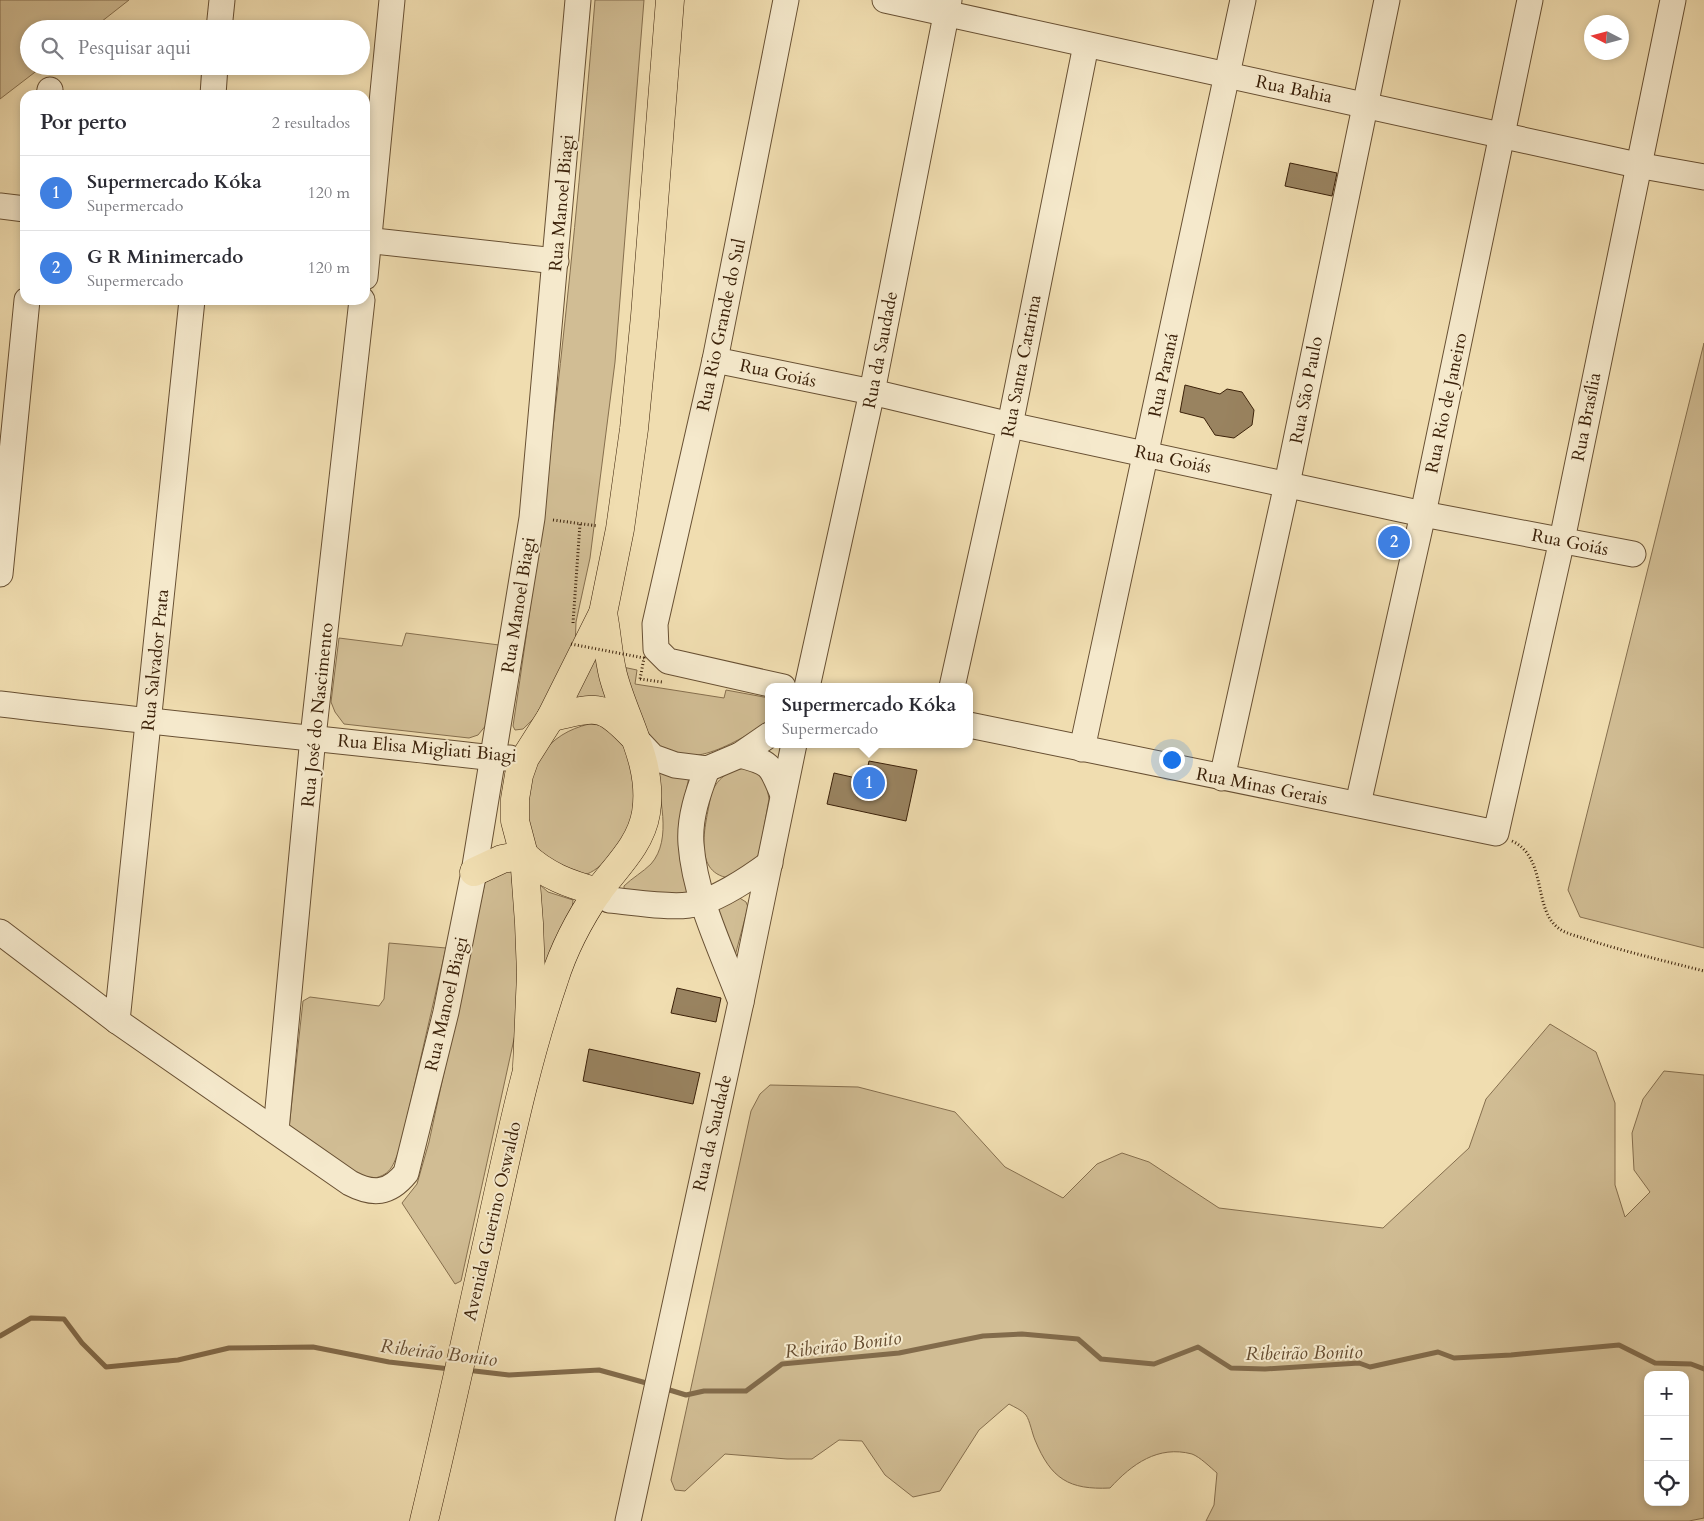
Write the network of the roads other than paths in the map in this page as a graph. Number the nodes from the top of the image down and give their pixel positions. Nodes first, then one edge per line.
1 (222, 0) edge
2 (392, 0) edge
3 (578, 0) edge
4 (670, 0) edge
5 (786, 0) edge
6 (884, 0) edge
7 (1243, 0) edge
8 (1387, 0) edge
9 (1530, 0) edge
10 (1673, 0) edge
11 (947, 6) edge
12 (220, 20) edge
13 (1086, 45) junction
14 (214, 75) edge
15 (1227, 75) junction
16 (213, 90) edge
17 (1364, 104) junction
18 (1502, 134) junction
19 (1638, 165) junction
20 (1704, 177) edge
21 (0, 206) edge
22 (20, 208) edge
23 (370, 211) edge
24 (370, 240) edge
25 (556, 260) junction
26 (26, 305) edge
27 (191, 305) edge
28 (361, 305) edge
29 (715, 360) junction
30 (872, 392) junction
31 (1010, 425) junction
32 (1146, 453) junction
33 (1287, 484) junction
34 (1423, 514) junction
35 (1562, 540) junction
36 (1633, 554) dead end
37 (0, 574) edge
38 (604, 613) junction
39 (765, 683) edge
40 (808, 683) edge
41 (953, 683) edge
42 (0, 704) edge
43 (551, 717) junction
44 (148, 722) junction
45 (973, 726) edge
46 (313, 737) junction
47 (765, 738) edge
48 (637, 740) junction
49 (793, 748) edge
50 (1082, 749) junction
51 (740, 755) junction
52 (494, 758) junction
53 (526, 758) junction
54 (708, 769) junction
55 (1222, 778) junction
56 (783, 795) junction
57 (1358, 804) junction
58 (1496, 834) joint
59 (524, 855) junction
60 (770, 863) junction
61 (474, 872) junction
62 (598, 892) junction
63 (703, 902) junction
64 (0, 932) edge
65 (741, 1002) junction
66 (117, 1021) junction
67 (527, 1066) junction
68 (276, 1130) junction
69 (424, 1521) edge
70 (628, 1521) edge

1 - 12 street
2 - 23 street
3 - 25 street, Rua Manoel Biagi
4 - 38 main road
5 - 29 street, Rua Rio Grande do Sul
6 - 11 street, Rua Bahia
7 - 15 street, Rua Paraná
8 - 17 street, Rua São Paulo
9 - 18 street, Rua Rio de Janeiro
10 - 19 street, Rua Brasília
11 - 13 street, Rua Bahia
11 - 30 street, Rua da Saudade
13 - 15 street, Rua Bahia
13 - 31 street, Rua Santa Catarina
14 - 16 street
15 - 17 street, Rua Bahia
15 - 32 street, Rua Paraná
17 - 18 street, Rua Bahia
17 - 33 street, Rua São Paulo
18 - 19 street, Rua Bahia
18 - 34 street, Rua Rio de Janeiro
19 - 20 street, Rua Bahia
19 - 35 street, Rua Brasília
21 - 22 street
24 - 25 street
25 - 52 street, Rua Manoel Biagi
26 - 37 street
27 - 44 street, Rua Salvador Prata
28 - 46 street, Rua José do Nascimento
29 - 30 street, Rua Goiás
29 - 39 street, Rua Rio Grande do Sul
30 - 31 street, Rua Goiás
30 - 40 street, Rua da Saudade
31 - 32 street, Rua Goiás
31 - 41 street, Rua Santa Catarina
32 - 33 street, Rua Goiás
32 - 50 street, Rua Paraná
33 - 34 street, Rua Goiás
33 - 55 street, Rua São Paulo
34 - 35 street, Rua Goiás
34 - 57 street, Rua Rio de Janeiro
35 - 36 street, Rua Goiás
35 - 58 street, Rua Brasília
38 - 43 main road, Avenida Guerino Oswaldo
38 - 48 main road, Avenida Guerino Oswaldo
42 - 44 street, Rua Elisa Migliati Biagi
43 - 48 main road
43 - 53 main road, Avenida Guerino Oswaldo
44 - 46 street, Rua Elisa Migliati Biagi
44 - 66 street, Rua Salvador Prata
45 - 50 street, Rua Minas Gerais
46 - 52 street, Rua Elisa Migliati Biagi
46 - 68 street, Rua José do Nascimento
47 - 51 street
48 - 54 street
48 - 62 main road, Avenida Guerino Oswaldo
49 - 56 street, Rua da Saudade
50 - 55 street, Rua Minas Gerais
51 - 54 street
51 - 56 street
52 - 53 street, Rua Elisa Migliati Biagi
52 - 61 street, Rua Manoel Biagi
53 - 59 main road, Avenida Guerino Oswaldo
54 - 63 street
55 - 57 street, Rua Minas Gerais
56 - 60 street, Rua da Saudade
57 - 58 street, Rua Minas Gerais
59 - 61 main road
59 - 62 main road
59 - 67 main road, Avenida Guerino Oswaldo
60 - 63 street
60 - 65 street, Rua da Saudade
61 - 68 street, Rua Manoel Biagi
62 - 63 street
62 - 67 main road, Avenida Guerino Oswaldo
63 - 65 street
64 - 66 street
65 - 70 street, Rua da Saudade
66 - 68 street
67 - 69 main road, Avenida Guerino Oswaldo

